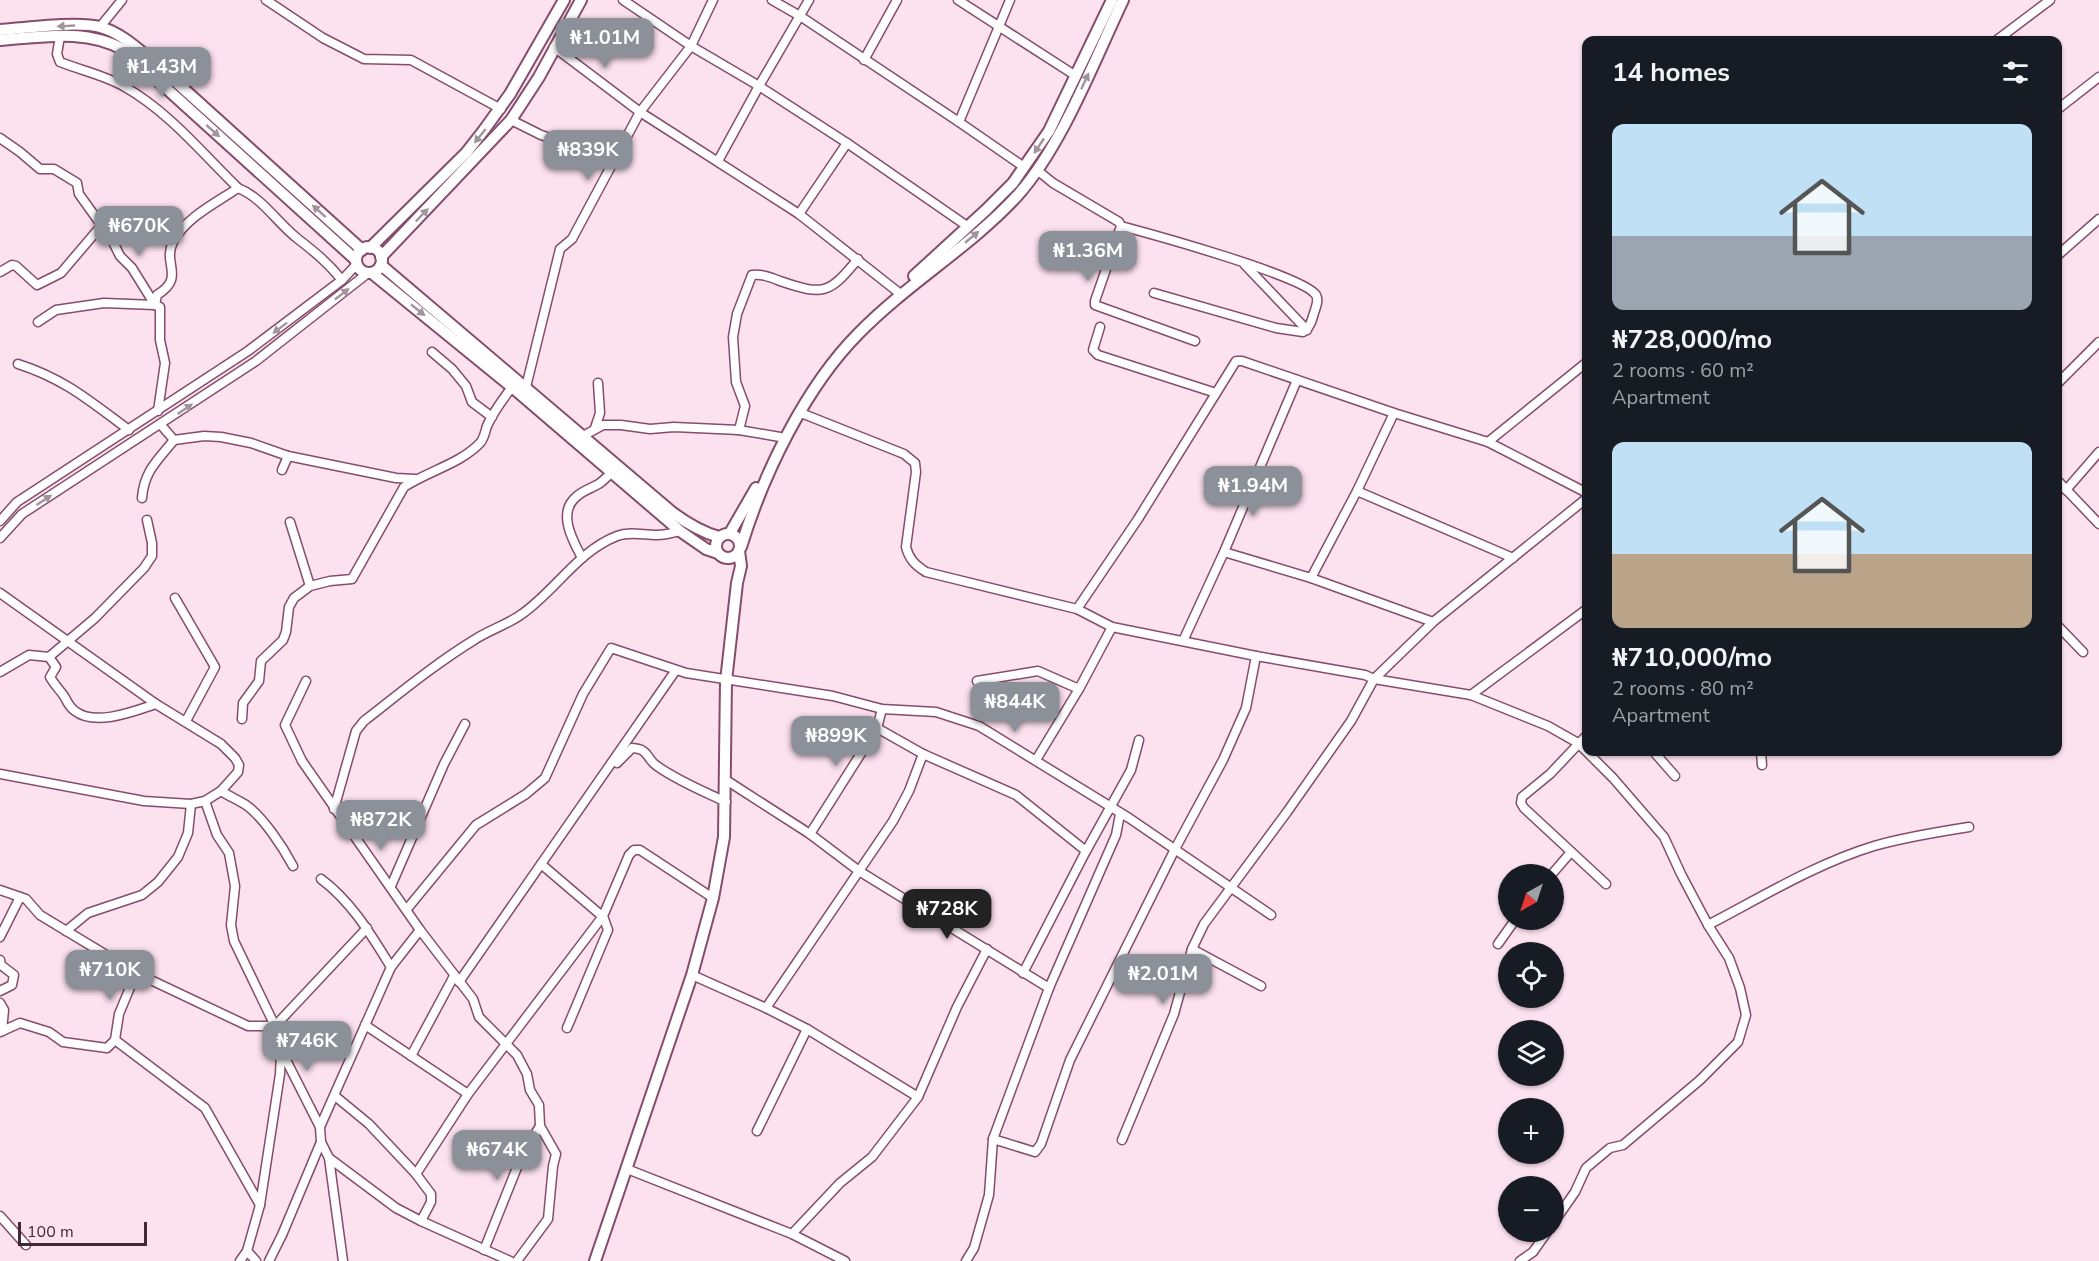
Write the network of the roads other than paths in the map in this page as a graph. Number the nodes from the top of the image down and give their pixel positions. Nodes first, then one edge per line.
1 (122, 0) edge
2 (266, 0) edge
3 (564, 0) edge
4 (582, 0) edge
5 (623, 0) edge
6 (713, 0) edge
7 (772, 0) edge
8 (809, 0) edge
9 (897, 0) edge
10 (957, 0) edge
11 (1010, 0) edge
12 (1112, 0) edge
13 (1123, 0) edge
14 (2050, 0) edge
15 (800, 16) junction
16 (100, 27) junction
17 (998, 28) junction
18 (0, 30) edge
19 (60, 36) junction
20 (2002, 36) edge
21 (0, 40) edge
22 (554, 46) junction
23 (691, 46) junction
24 (864, 60) junction
25 (1076, 76) junction
26 (2099, 77) edge
27 (759, 86) junction
28 (2062, 107) edge
29 (501, 109) junction
30 (640, 112) junction
31 (511, 120) junction
32 (959, 122) junction
33 (0, 138) edge
34 (847, 143) junction
35 (614, 158) junction
36 (718, 161) junction
37 (1024, 167) junction
38 (1037, 170) junction
39 (238, 188) junction
40 (799, 214) junction
41 (2099, 219) edge
42 (101, 226) junction
43 (967, 226) junction
44 (1121, 226) junction
45 (2062, 251) edge
46 (361, 255) junction
47 (858, 259) junction
48 (1242, 262) junction
49 (376, 267) junction
50 (0, 273) edge
51 (342, 280) junction
52 (898, 292) junction
53 (1154, 293) dead end
54 (155, 305) junction
55 (38, 322) dead end
56 (1101, 327) dead end
57 (1307, 330) junction
58 (1195, 341) dead end
59 (2099, 342) edge
60 (432, 352) dead end
61 (18, 364) dead end
62 (1582, 366) edge
63 (2062, 378) edge
64 (1297, 380) junction
65 (598, 383) dead end
66 (512, 387) junction
67 (526, 387) junction
68 (1215, 393) junction
69 (158, 411) junction
70 (801, 413) junction
71 (1394, 413) junction
72 (492, 417) junction
73 (160, 425) junction
74 (596, 428) junction
75 (129, 430) junction
76 (739, 430) junction
77 (583, 436) junction
78 (780, 437) junction
79 (174, 440) junction
80 (1488, 442) junction
81 (2099, 452) edge
82 (288, 456) junction
83 (282, 470) dead end
84 (611, 473) junction
85 (415, 479) junction
86 (2062, 486) edge
87 (1582, 490) edge
88 (2066, 490) junction
89 (1357, 491) junction
90 (142, 498) dead end
91 (1582, 502) edge
92 (147, 520) dead end
93 (0, 521) edge
94 (290, 522) dead end
95 (2099, 524) edge
96 (680, 531) junction
97 (725, 535) junction
98 (0, 538) edge
99 (740, 549) junction
100 (1224, 552) junction
101 (722, 556) junction
102 (582, 558) junction
103 (1513, 558) junction
104 (1311, 579) junction
105 (737, 583) junction
106 (310, 586) junction
107 (0, 593) edge
108 (175, 598) dead end
109 (1077, 609) junction
110 (1582, 613) edge
111 (1433, 622) junction
112 (1112, 627) junction
113 (2062, 630) edge
114 (69, 641) junction
115 (1182, 641) junction
116 (2083, 652) dead end
117 (1256, 656) junction
118 (49, 657) junction
119 (676, 670) junction
120 (0, 672) edge
121 (1374, 679) junction
122 (306, 681) dead end
123 (726, 681) junction
124 (977, 681) dead end
125 (1079, 689) junction
126 (1471, 696) junction
127 (156, 704) junction
128 (882, 709) junction
129 (242, 718) dead end
130 (186, 721) junction
131 (465, 724) dead end
132 (877, 728) junction
133 (1582, 739) edge
134 (1139, 740) dead end
135 (1578, 743) junction
136 (1582, 747) edge
137 (923, 754) junction
138 (1591, 756) edge
139 (1657, 756) edge
140 (1761, 756) edge
141 (1036, 760) junction
142 (1762, 765) dead end
143 (0, 774) edge
144 (603, 776) junction
145 (1675, 777) dead end
146 (726, 780) junction
147 (221, 791) junction
148 (205, 801) junction
149 (726, 802) junction
150 (191, 804) junction
151 (1110, 807) junction
152 (334, 809) junction
153 (1120, 814) junction
154 (1969, 827) dead end
155 (810, 834) junction
156 (1175, 849) junction
157 (1086, 850) junction
158 (1572, 852) junction
159 (541, 864) junction
160 (1561, 864) edge
161 (293, 866) dead end
162 (859, 871) junction
163 (321, 879) dead end
164 (1606, 884) dead end
165 (391, 886) junction
166 (1232, 888) junction
167 (0, 890) edge
168 (20, 897) junction
169 (712, 898) junction
170 (407, 909) junction
171 (1271, 915) dead end
172 (603, 916) junction
173 (1708, 925) junction
174 (367, 928) junction
175 (420, 930) junction
176 (66, 931) junction
177 (0, 937) edge
178 (987, 949) junction
179 (1192, 949) junction
180 (0, 960) edge
181 (391, 967) junction
182 (136, 973) junction
183 (1023, 973) junction
184 (692, 975) junction
185 (456, 979) junction
186 (1261, 986) dead end
187 (1049, 988) junction
188 (0, 991) edge
189 (0, 1003) edge
190 (766, 1008) junction
191 (364, 1024) junction
192 (274, 1026) junction
193 (567, 1028) dead end
194 (807, 1029) junction
195 (1, 1032) edge
196 (115, 1040) junction
197 (505, 1044) junction
198 (281, 1046) junction
199 (411, 1056) junction
200 (468, 1094) junction
201 (335, 1096) junction
202 (918, 1097) junction
203 (540, 1126) junction
204 (320, 1127) junction
205 (757, 1131) dead end
206 (993, 1139) junction
207 (1122, 1140) dead end
208 (321, 1142) junction
209 (329, 1158) junction
210 (627, 1169) junction
211 (416, 1174) junction
212 (260, 1205) junction
213 (1564, 1208) edge
214 (0, 1216) edge
215 (421, 1221) junction
216 (792, 1234) junction
217 (1540, 1242) edge
218 (26, 1245) dead end
219 (484, 1250) junction
220 (248, 1251) junction
221 (240, 1261) edge
222 (256, 1261) edge
223 (269, 1261) edge
224 (343, 1261) edge
225 (510, 1261) edge
226 (517, 1261) edge
227 (596, 1261) edge
228 (845, 1261) edge
229 (966, 1261) edge
230 (1520, 1261) edge

1 - 16 street
2 - 29 street
3 - 29 main road
4 - 22 main road
5 - 23 street
6 - 23 street
7 - 15 street
8 - 15 street
9 - 24 street
10 - 17 street
11 - 17 street
12 - 25 main road
38 -> 13 main road
14 - 20 street
15 - 24 street
15 - 27 street
16 -> 18 main road
46 -> 16 main road
17 - 25 street
17 - 32 street
19 - 21 main road
19 - 39 street
19 -> 46 main road
22 - 30 street
22 - 31 main road
23 - 27 street
23 - 30 street
24 - 32 street
25 -> 37 main road
26 - 28 street
27 - 34 street
27 - 36 street
29 -> 46 main road
30 - 35 street
30 - 36 street
31 - 35 street
49 -> 31 main road
32 - 37 street
33 - 42 street
34 - 40 street
34 - 43 street
35 - 67 street
36 - 40 street
37 - 43 main road
38 - 44 street
70 -> 38 main road
39 - 51 street
39 - 54 street
40 - 47 street
41 - 45 street
42 - 50 street
42 - 54 street
43 - 52 main road
44 - 48 street
44 - 58 street
46 - 49 main road
46 - 49 main road
46 - 51 street
47 - 52 street
47 - 76 street
48 - 57 street
48 - 57 street
49 -> 66 main road
49 - 67 main road
73 -> 49 street
51 -> 69 street
52 - 78 main road
53 - 57 street
54 - 55 street
54 - 69 street
56 - 68 street
59 - 63 street
60 - 72 street
61 - 75 street
62 - 80 street
64 - 68 street
64 - 71 street
64 - 100 street
65 - 74 street
66 - 72 street
66 - 84 main road
67 - 77 main road
68 - 109 street
69 - 75 street
70 - 99 main road
70 - 109 street
71 - 80 street
71 - 89 street
72 - 85 street
73 - 79 street
98 -> 73 street
74 - 76 street
74 - 77 street
75 - 93 street
76 - 78 street
77 - 97 main road
78 - 97 main road
79 - 82 street
79 - 90 street
80 - 87 street
81 - 88 street
82 - 83 street
82 - 85 street
84 - 96 main road
84 - 102 street
85 - 106 street
86 - 88 street
88 - 95 street
89 - 103 street
89 - 104 street
91 - 103 street
92 - 114 street
94 - 106 street
96 - 101 main road
96 - 102 street
97 - 99 main road
97 - 101 main road
99 - 101 main road
99 - 105 main road
100 - 104 street
100 - 115 street
101 - 105 main road
102 - 152 street
103 - 111 street
104 - 111 street
105 - 123 main road
106 - 129 street
107 - 114 street
108 - 130 street
109 - 112 street
110 - 126 street
111 - 121 street
112 - 115 street
112 - 125 street
113 - 116 street
114 - 118 street
114 - 127 street
115 - 117 street
117 - 121 street
117 - 156 street
118 - 120 street
118 - 127 street
119 - 123 street
119 - 144 street
119 - 170 street
121 - 126 street
121 - 166 street
122 - 152 street
123 - 128 street
123 - 146 main road
124 - 125 street
125 - 141 street
126 - 135 street
127 - 130 street
128 - 132 street
128 - 141 street
130 - 147 street
131 - 165 street
132 - 137 street
132 - 155 street
133 - 135 street
134 - 151 street
135 - 136 street
135 - 158 street
137 - 157 street
137 - 162 street
138 - 173 street
139 - 145 street
140 - 142 street
141 - 151 street
143 - 150 street
144 - 149 street
144 - 159 street
146 - 149 main road
146 - 155 street
147 - 148 street
147 - 161 street
148 - 150 street
148 - 192 street
149 - 169 main road
150 - 176 street
151 - 153 street
151 - 157 street
152 - 165 street
153 - 156 street
153 - 187 street
154 - 173 street
155 - 162 street
156 - 166 street
156 - 206 street
157 - 183 street
158 - 160 street
158 - 164 street
159 - 172 street
159 - 185 street
162 - 178 street
162 - 190 street
163 - 174 street
165 - 170 street
166 - 171 street
166 - 179 street
167 - 168 street
168 - 176 street
168 - 177 street
169 - 172 street
169 - 184 main road
170 - 175 street
172 - 193 street
172 - 197 street
173 - 213 street
174 - 181 street
174 - 192 street
175 - 181 street
175 - 185 street
176 - 182 street
178 - 183 street
178 - 202 street
179 - 186 street
179 - 207 street
180 - 188 street
181 - 191 street
182 - 192 street
182 - 196 street
183 - 187 street
184 - 190 street
184 - 210 main road
185 - 197 street
185 - 199 street
187 - 206 street
189 - 195 street
190 - 194 street
191 - 199 street
191 - 201 street
192 - 198 street
194 - 202 street
194 - 205 street
195 - 196 street
196 - 212 street
197 - 200 street
197 - 203 street
198 - 204 street
198 - 212 street
199 - 200 street
200 - 211 street
201 - 204 street
201 - 211 street
202 - 216 street
203 - 219 street
203 - 226 street
204 - 208 street
206 - 229 street
208 - 209 street
208 - 223 street
209 - 215 street
209 - 224 street
210 - 216 street
210 - 227 main road
211 - 215 street
212 - 220 street
214 - 218 street
215 - 219 street
216 - 228 street
217 - 230 street
219 - 225 street
220 - 221 street
220 - 222 street

